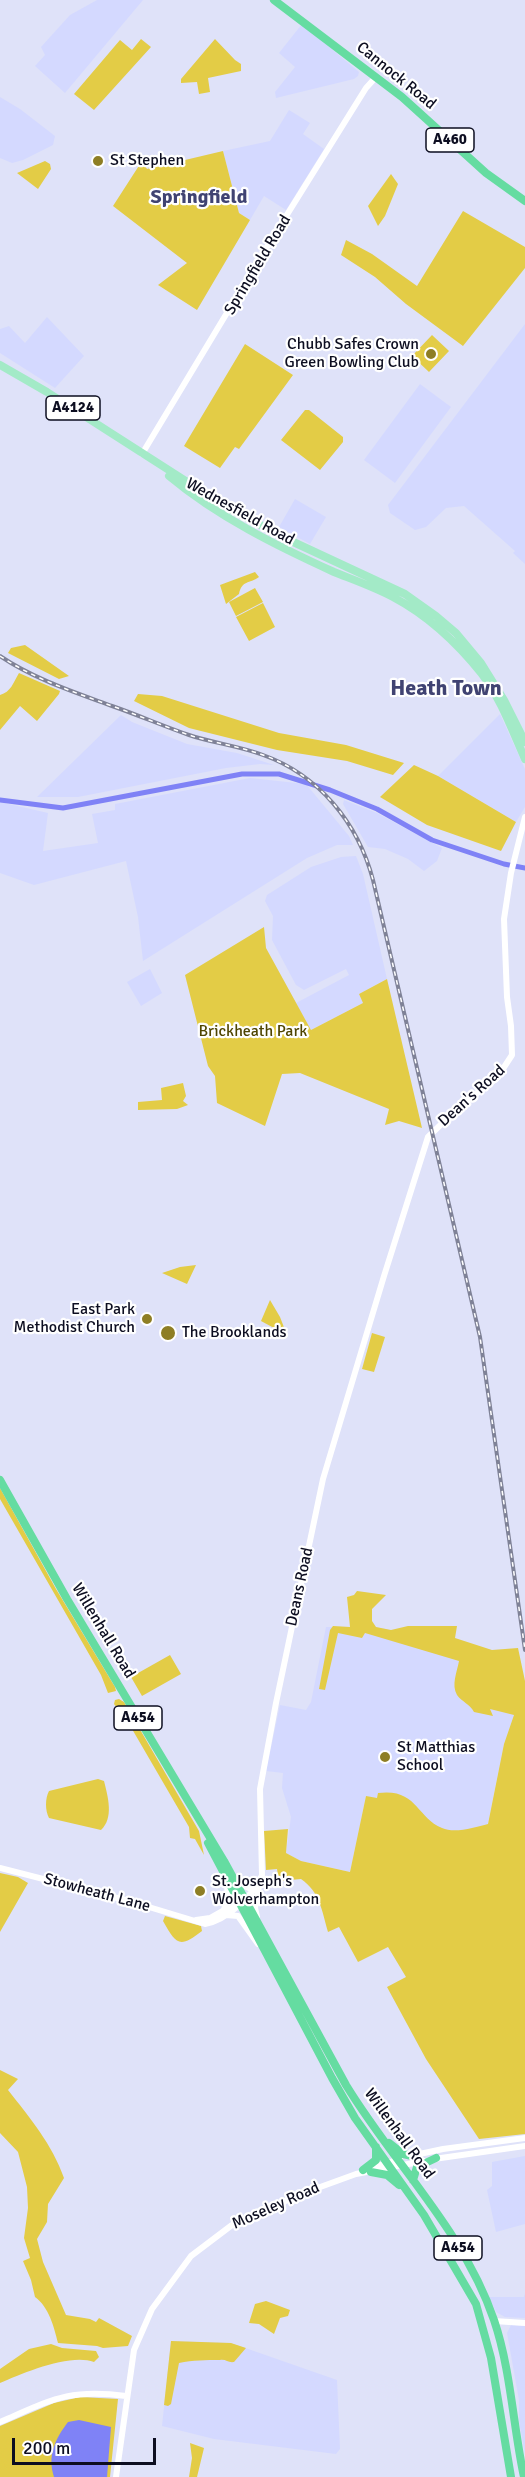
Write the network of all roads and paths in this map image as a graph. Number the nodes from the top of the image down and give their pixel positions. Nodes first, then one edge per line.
1 (274, 0) edge
2 (376, 77) junction
3 (525, 201) edge
4 (0, 365) edge
5 (142, 454) junction
6 (226, 512) junction
7 (341, 565) junction
8 (334, 572) junction
9 (494, 687) junction
10 (525, 742) edge
11 (525, 759) edge
12 (525, 817) edge
13 (524, 826) edge
14 (384, 1276) joint
15 (0, 1480) edge
16 (0, 1868) edge
17 (231, 1882) junction
18 (260, 1882) junction
19 (242, 1902) junction
20 (224, 1913) junction
21 (258, 1921) junction
22 (266, 1953) junction
23 (366, 2118) junction
24 (525, 2138) edge
25 (375, 2144) junction
26 (472, 2145) junction
27 (525, 2146) edge
28 (474, 2153) junction
29 (412, 2156) junction
30 (436, 2158) junction
31 (395, 2164) junction
32 (363, 2172) junction
33 (413, 2180) junction
34 (424, 2215) junction
35 (494, 2320) junction
36 (525, 2323) edge
37 (126, 2396) junction
38 (0, 2421) edge
39 (116, 2477) edge
40 (511, 2477) edge
41 (524, 2477) edge

1 - 2 highway, Cannock Road / A460
2 - 3 highway, Cannock Road / A460
2 - 5 street, Springfield Road
4 - 5 main road, Wednesfield Road / A4124
5 - 6 main road, Wednesfield Road / A4124
6 - 7 main road, Wednesfield Road / A4124
6 - 8 main road, Wednesfield Road / A4124
7 - 8 main road
7 - 9 main road, A4124
8 - 9 main road, A4124
9 - 10 main road, A4124
9 - 11 main road, A4124
12 - 13 street
13 - 14 street, Dean's Road
14 - 18 street, Deans Road
15 - 17 highway, Willenhall Road / A454
16 - 20 street, Stowheath Lane
17 - 18 street
17 - 19 highway, Willenhall Road / A454
17 - 20 street
18 - 19 street
18 - 21 street, Deans Road
19 - 20 street, Stowheath Lane
19 - 21 highway, Willenhall Road / A454
19 - 22 highway, Willenhall Road / A454
20 - 22 street
21 - 23 highway, Willenhall Road / A454
22 - 25 highway, Willenhall Road / A454
23 - 29 highway
23 - 31 highway, Willenhall Road / A454
24 - 26 street
25 - 31 highway, Willenhall Road / A454
25 - 32 highway
26 - 28 street
26 - 29 street
27 - 28 street
28 - 30 street
29 - 31 street
30 - 31 street
30 - 33 highway
31 - 32 street, Moseley Road
31 - 33 highway, Willenhall Road / A454
31 - 34 highway, Willenhall Road / A454
32 - 34 highway
32 - 37 street, Moseley Road
33 - 35 highway, Willenhall Road / A454
34 - 40 highway, Willenhall Road / A454
35 - 36 street
35 - 41 highway, Willenhall Road / A454
37 - 38 street
37 - 39 street, Moseley Road

